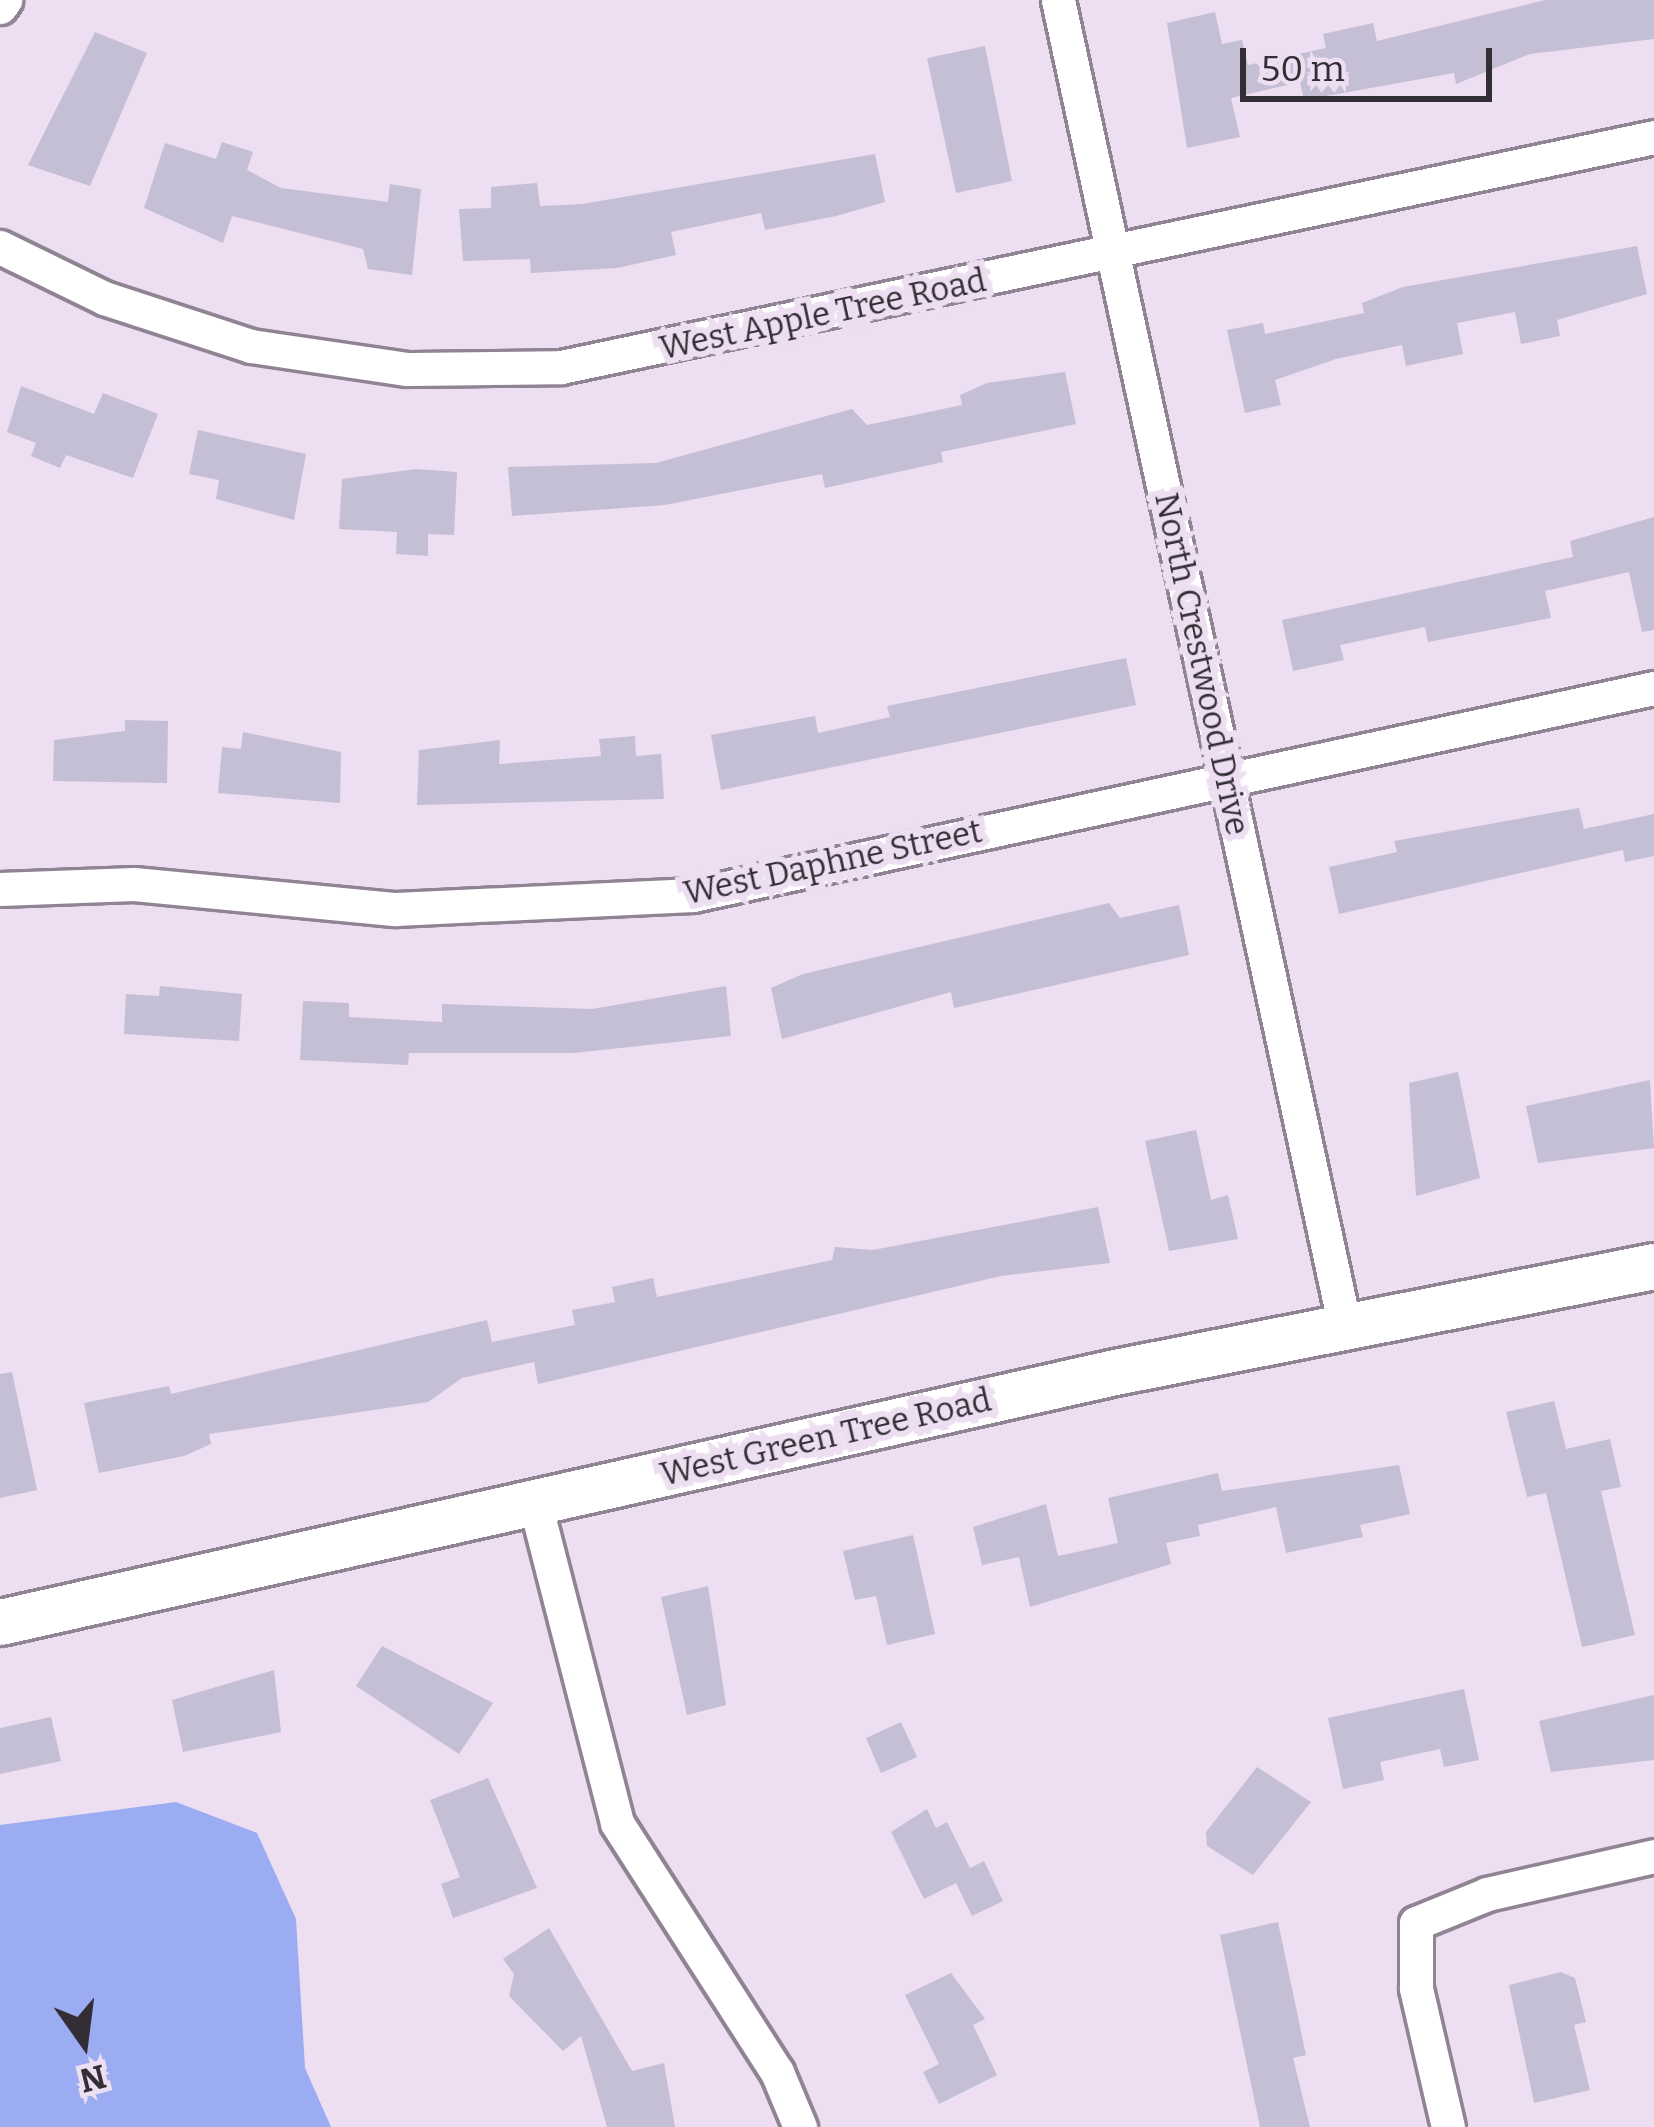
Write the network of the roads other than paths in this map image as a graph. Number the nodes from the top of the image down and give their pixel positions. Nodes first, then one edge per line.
1 (1058, 0) edge
2 (1654, 137) edge
3 (0, 247) edge
4 (1111, 254) junction
5 (1654, 688) edge
6 (1226, 778) junction
7 (0, 889) edge
8 (1654, 1266) edge
9 (1345, 1328) junction
10 (536, 1507) junction
11 (0, 1622) edge
12 (1654, 1856) edge
13 (800, 2127) edge
14 (1448, 2127) edge

1 - 4 street, North Crestwood Drive
2 - 4 street, West Apple Tree Road
3 - 4 street, West Apple Tree Road
4 - 6 street, North Crestwood Drive
5 - 6 street, West Daphne Street
6 - 7 street, West Daphne Street
6 - 9 street, North Crestwood Drive
8 - 9 street, West Green Tree Road
9 - 10 street, West Green Tree Road
10 - 11 street, West Green Tree Road
10 - 13 street
12 - 14 street

